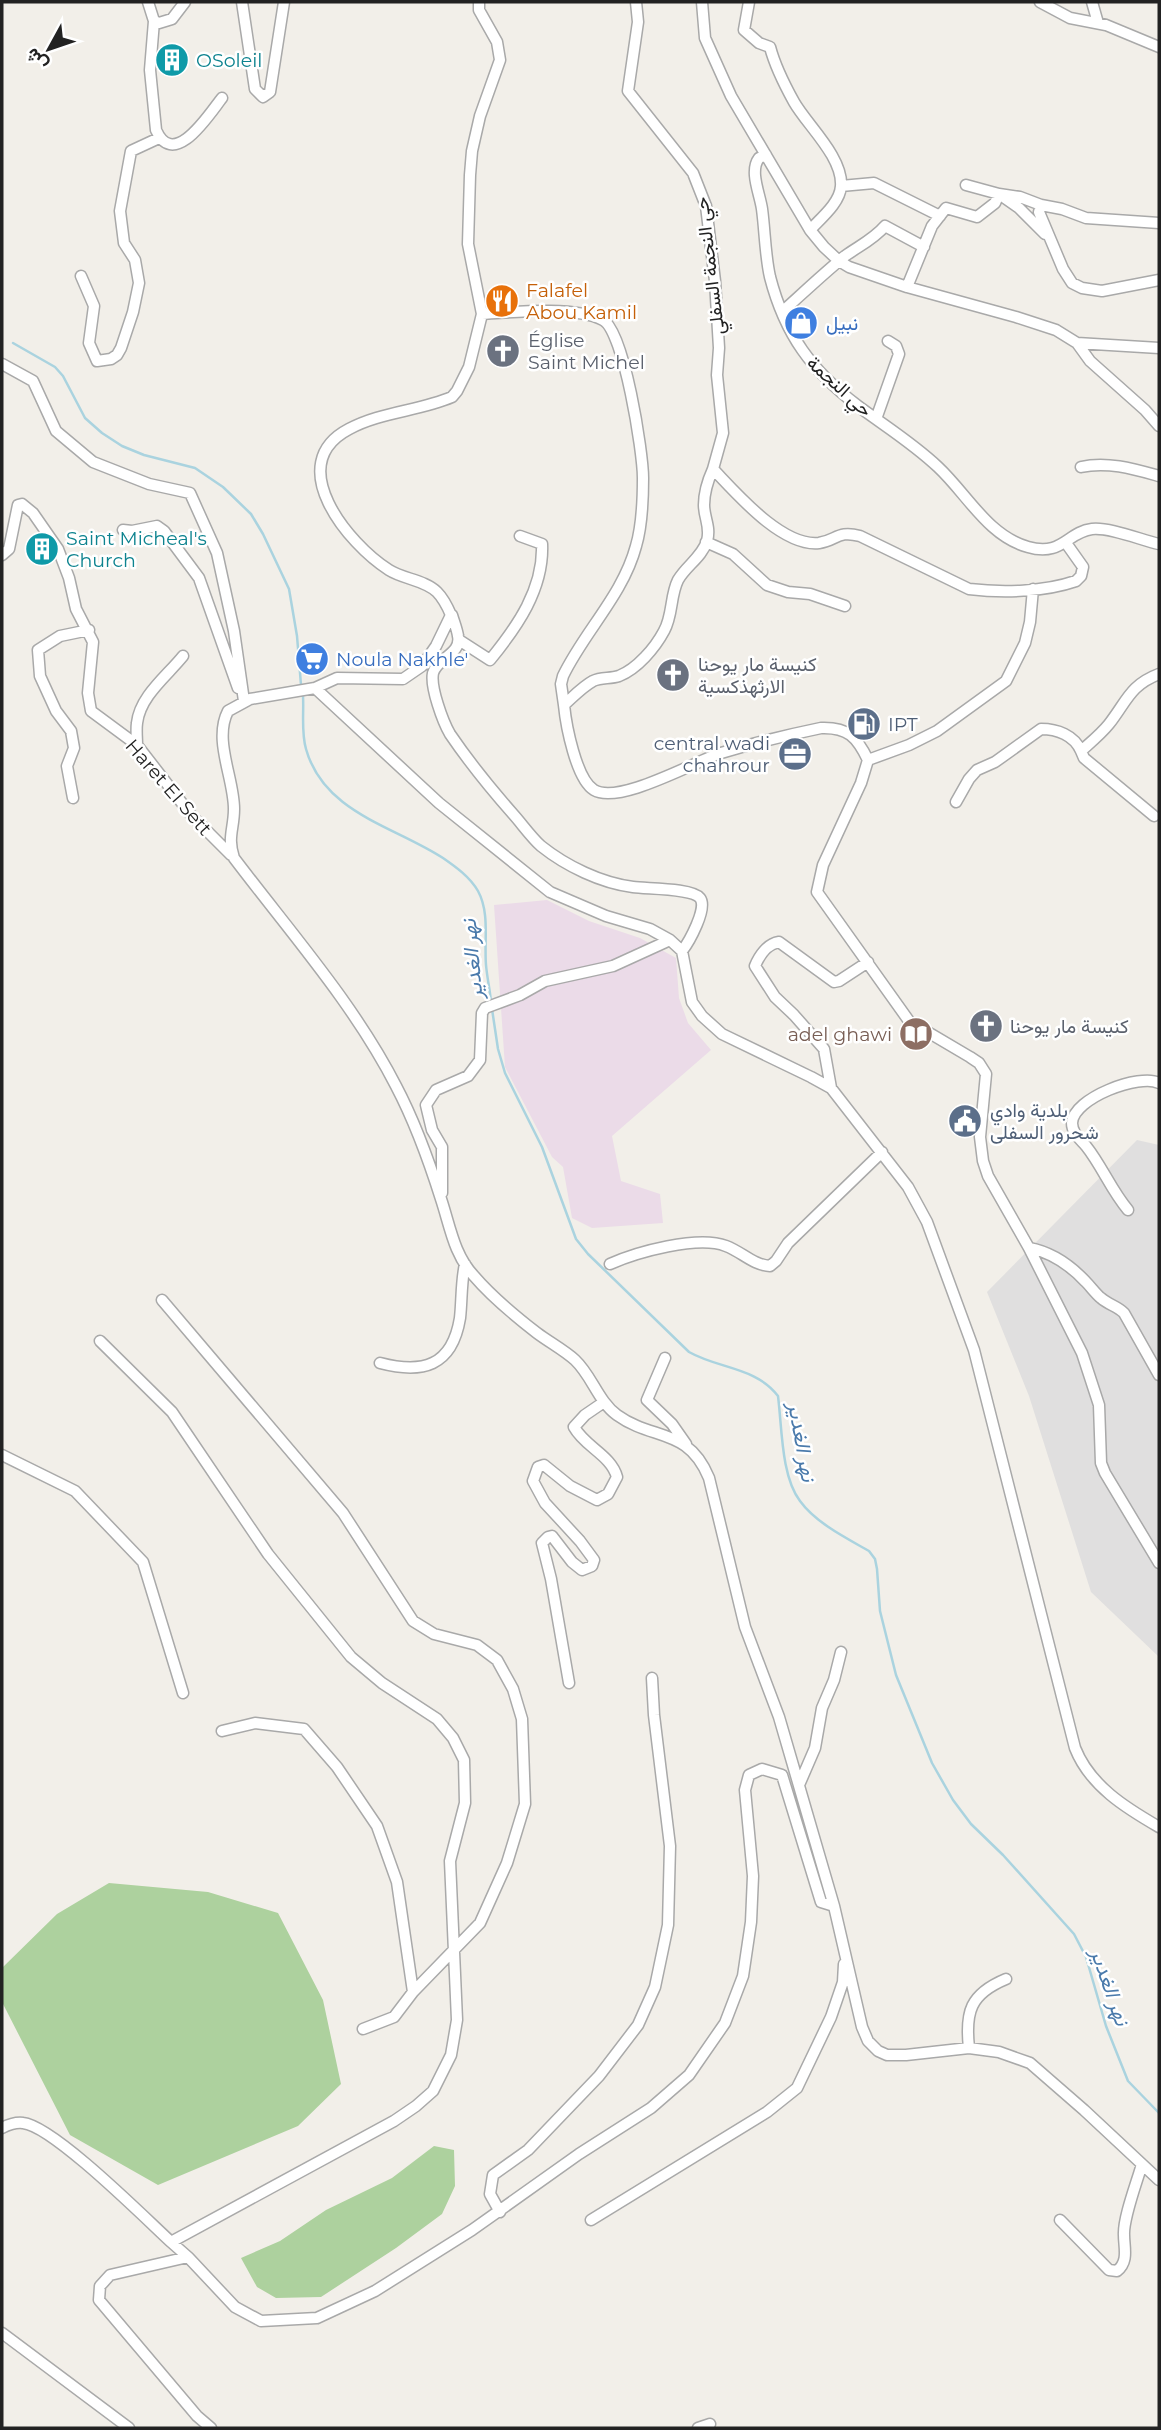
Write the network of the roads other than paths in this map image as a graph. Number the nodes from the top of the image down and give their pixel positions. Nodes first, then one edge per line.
1 (148, 2) edge
2 (185, 2) edge
3 (242, 2) edge
4 (284, 2) edge
5 (479, 2) edge
6 (636, 2) edge
7 (702, 2) edge
8 (749, 2) edge
9 (1040, 2) edge
10 (1092, 2) edge
11 (154, 21) junction
12 (1098, 23) junction
13 (1159, 47) edge
14 (222, 98) dead end
15 (159, 138) junction
16 (766, 155) junction
17 (966, 185) dead end
18 (841, 186) junction
19 (999, 194) junction
20 (1041, 205) junction
21 (940, 216) junction
22 (1159, 223) edge
23 (810, 230) junction
24 (1052, 242) junction
25 (924, 247) junction
26 (839, 261) junction
27 (81, 276) dead end
28 (1159, 280) edge
29 (907, 287) junction
30 (783, 311) junction
31 (482, 314) junction
32 (888, 341) dead end
33 (1077, 343) junction
34 (1159, 348) edge
35 (2, 364) edge
36 (876, 419) junction
37 (1159, 426) edge
38 (1081, 467) dead end
39 (713, 469) junction
40 (1159, 476) edge
41 (123, 530) dead end
42 (520, 536) dead end
43 (706, 542) junction
44 (1066, 543) junction
45 (1159, 544) edge
46 (2, 555) edge
47 (1033, 589) junction
48 (845, 606) dead end
49 (452, 615) junction
50 (89, 630) junction
51 (459, 640) junction
52 (183, 656) dead end
53 (1159, 674) edge
54 (315, 688) junction
55 (243, 697) junction
56 (564, 705) junction
57 (137, 746) junction
58 (1080, 751) junction
59 (868, 760) junction
60 (73, 798) dead end
61 (957, 802) dead end
62 (1154, 816) dead end
63 (234, 858) junction
64 (670, 940) junction
65 (682, 951) junction
66 (868, 962) junction
67 (1159, 1083) edge
68 (831, 1088) junction
69 (882, 1153) junction
70 (442, 1200) junction
71 (1128, 1210) dead end
72 (1029, 1248) junction
73 (465, 1264) junction
74 (610, 1264) dead end
75 (162, 1300) dead end
76 (100, 1341) dead end
77 (665, 1358) dead end
78 (380, 1363) dead end
79 (1159, 1374) edge
80 (604, 1402) junction
81 (688, 1447) junction
82 (2, 1455) edge
83 (1159, 1563) edge
84 (841, 1652) dead end
85 (652, 1678) dead end
86 (569, 1683) dead end
87 (183, 1693) dead end
88 (222, 1731) dead end
89 (799, 1785) junction
90 (1159, 1828) edge
91 (834, 1906) junction
92 (453, 1951) junction
93 (845, 1953) junction
94 (1006, 1979) dead end
95 (413, 1992) junction
96 (363, 2029) dead end
97 (970, 2048) junction
98 (2, 2128) edge
99 (1142, 2164) junction
100 (1159, 2180) edge
101 (500, 2211) junction
102 (591, 2220) dead end
103 (1060, 2220) dead end
104 (171, 2242) junction
105 (188, 2257) junction
106 (2, 2333) edge
107 (710, 2424) dead end
108 (129, 2428) edge
109 (211, 2428) edge
110 (698, 2428) edge

1 - 11 street
2 - 11 street
3 - 4 street
5 - 31 street
6 - 39 street, حي النجمة السفلي
7 - 16 street
8 - 18 street
9 - 12 street
10 - 12 street
11 - 15 street
12 - 13 street
14 - 15 street
15 - 27 street
16 - 23 street
16 - 30 street, حي النجمة
17 - 19 street
18 - 21 street
18 - 23 street
19 - 20 street
19 - 21 street
19 - 24 street
20 - 22 street
20 - 24 street
21 - 25 street
23 - 26 street
24 - 28 street
25 - 26 street
25 - 29 street
26 - 29 street
26 - 30 street
29 - 33 street
30 - 36 street, حي النجمة
31 - 49 street
31 - 56 street
32 - 36 street
33 - 34 street
33 - 37 street
35 - 55 street
36 - 44 street, حي النجمة
38 - 40 street
39 - 43 street, حي النجمة السفلي
39 - 47 street
41 - 55 street
42 - 51 street
43 - 48 street
43 - 56 street
44 - 45 street, حي النجمة
44 - 47 street
46 - 50 street
47 - 59 street
49 - 51 street
49 - 54 street
50 - 57 street, Haret EI Sett
50 - 60 street
51 - 65 street
52 - 57 street
53 - 58 street
54 - 55 street
54 - 64 street
55 - 63 street
56 - 59 street
57 - 63 street, Haret EI Sett
58 - 61 street
58 - 62 street
59 - 66 street
63 - 70 street, Haret EI Sett
64 - 65 street
64 - 70 street
65 - 68 street
66 - 68 street
66 - 72 street
67 - 71 street
68 - 69 street
69 - 74 street
69 - 90 street
70 - 73 street
72 - 79 street
72 - 83 street
73 - 78 street
73 - 80 street
75 - 92 street
76 - 92 street
77 - 81 street
80 - 81 street
80 - 86 street
81 - 89 street
82 - 87 street
84 - 89 street
85 - 101 street
88 - 95 street
89 - 91 street
91 - 93 street
91 - 101 street
92 - 95 street
92 - 104 street
93 - 97 street
93 - 102 street
94 - 97 street
95 - 96 street
97 - 99 street
98 - 104 street
99 - 100 street
99 - 103 street
101 - 105 street
104 - 105 street
105 - 109 street
106 - 108 street
107 - 110 street

